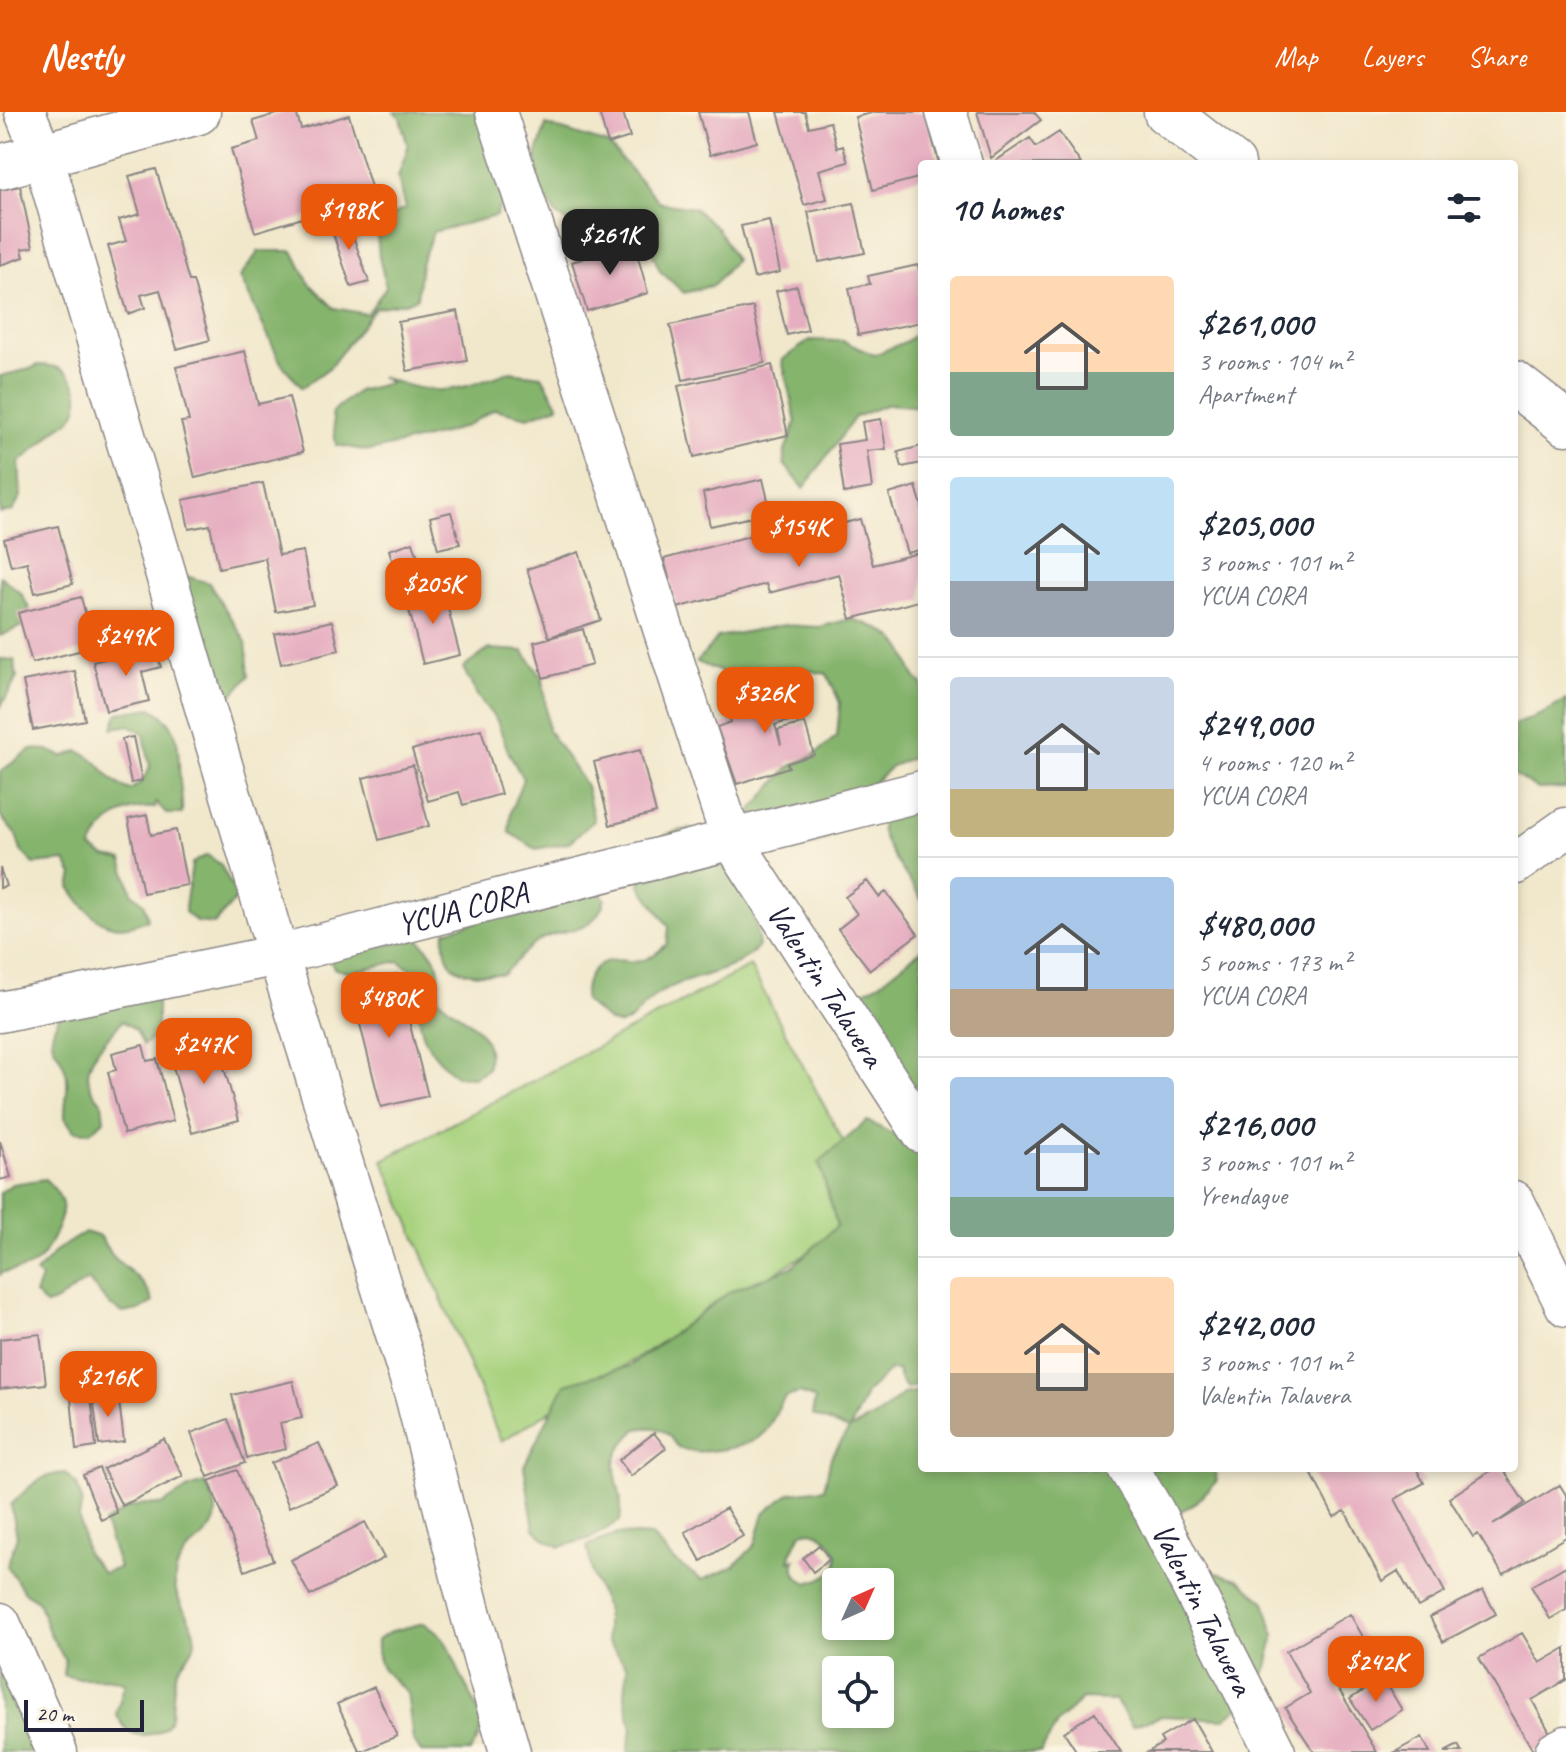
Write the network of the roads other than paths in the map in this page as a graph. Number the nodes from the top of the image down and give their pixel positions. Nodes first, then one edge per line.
1 (25, 112) edge
2 (198, 112) edge
3 (496, 112) edge
4 (946, 112) edge
5 (1166, 112) edge
6 (43, 157) junction
7 (961, 160) edge
8 (1228, 160) edge
9 (0, 167) edge
10 (1518, 386) edge
11 (1566, 423) edge
12 (918, 792) edge
13 (1566, 828) edge
14 (731, 838) junction
15 (1518, 862) edge
16 (278, 955) junction
17 (0, 1012) edge
18 (918, 1127) edge
19 (1518, 1209) edge
20 (1566, 1306) edge
21 (1130, 1472) edge
22 (0, 1623) edge
23 (1566, 1746) edge
24 (57, 1752) edge
25 (510, 1752) edge
26 (1275, 1752) edge
27 (1555, 1752) edge

1 - 6 street
2 - 6 street
3 - 14 street, Valentin Talavera
4 - 7 street
5 - 8 street
6 - 9 street
6 - 16 street
10 - 11 street
12 - 14 street, YCUA CORA
13 - 15 street
14 - 16 street, YCUA CORA
14 - 18 street, Valentin Talavera
16 - 17 street, YCUA CORA
16 - 25 street
19 - 20 street
21 - 26 street, Valentin Talavera
22 - 24 street
23 - 27 street

